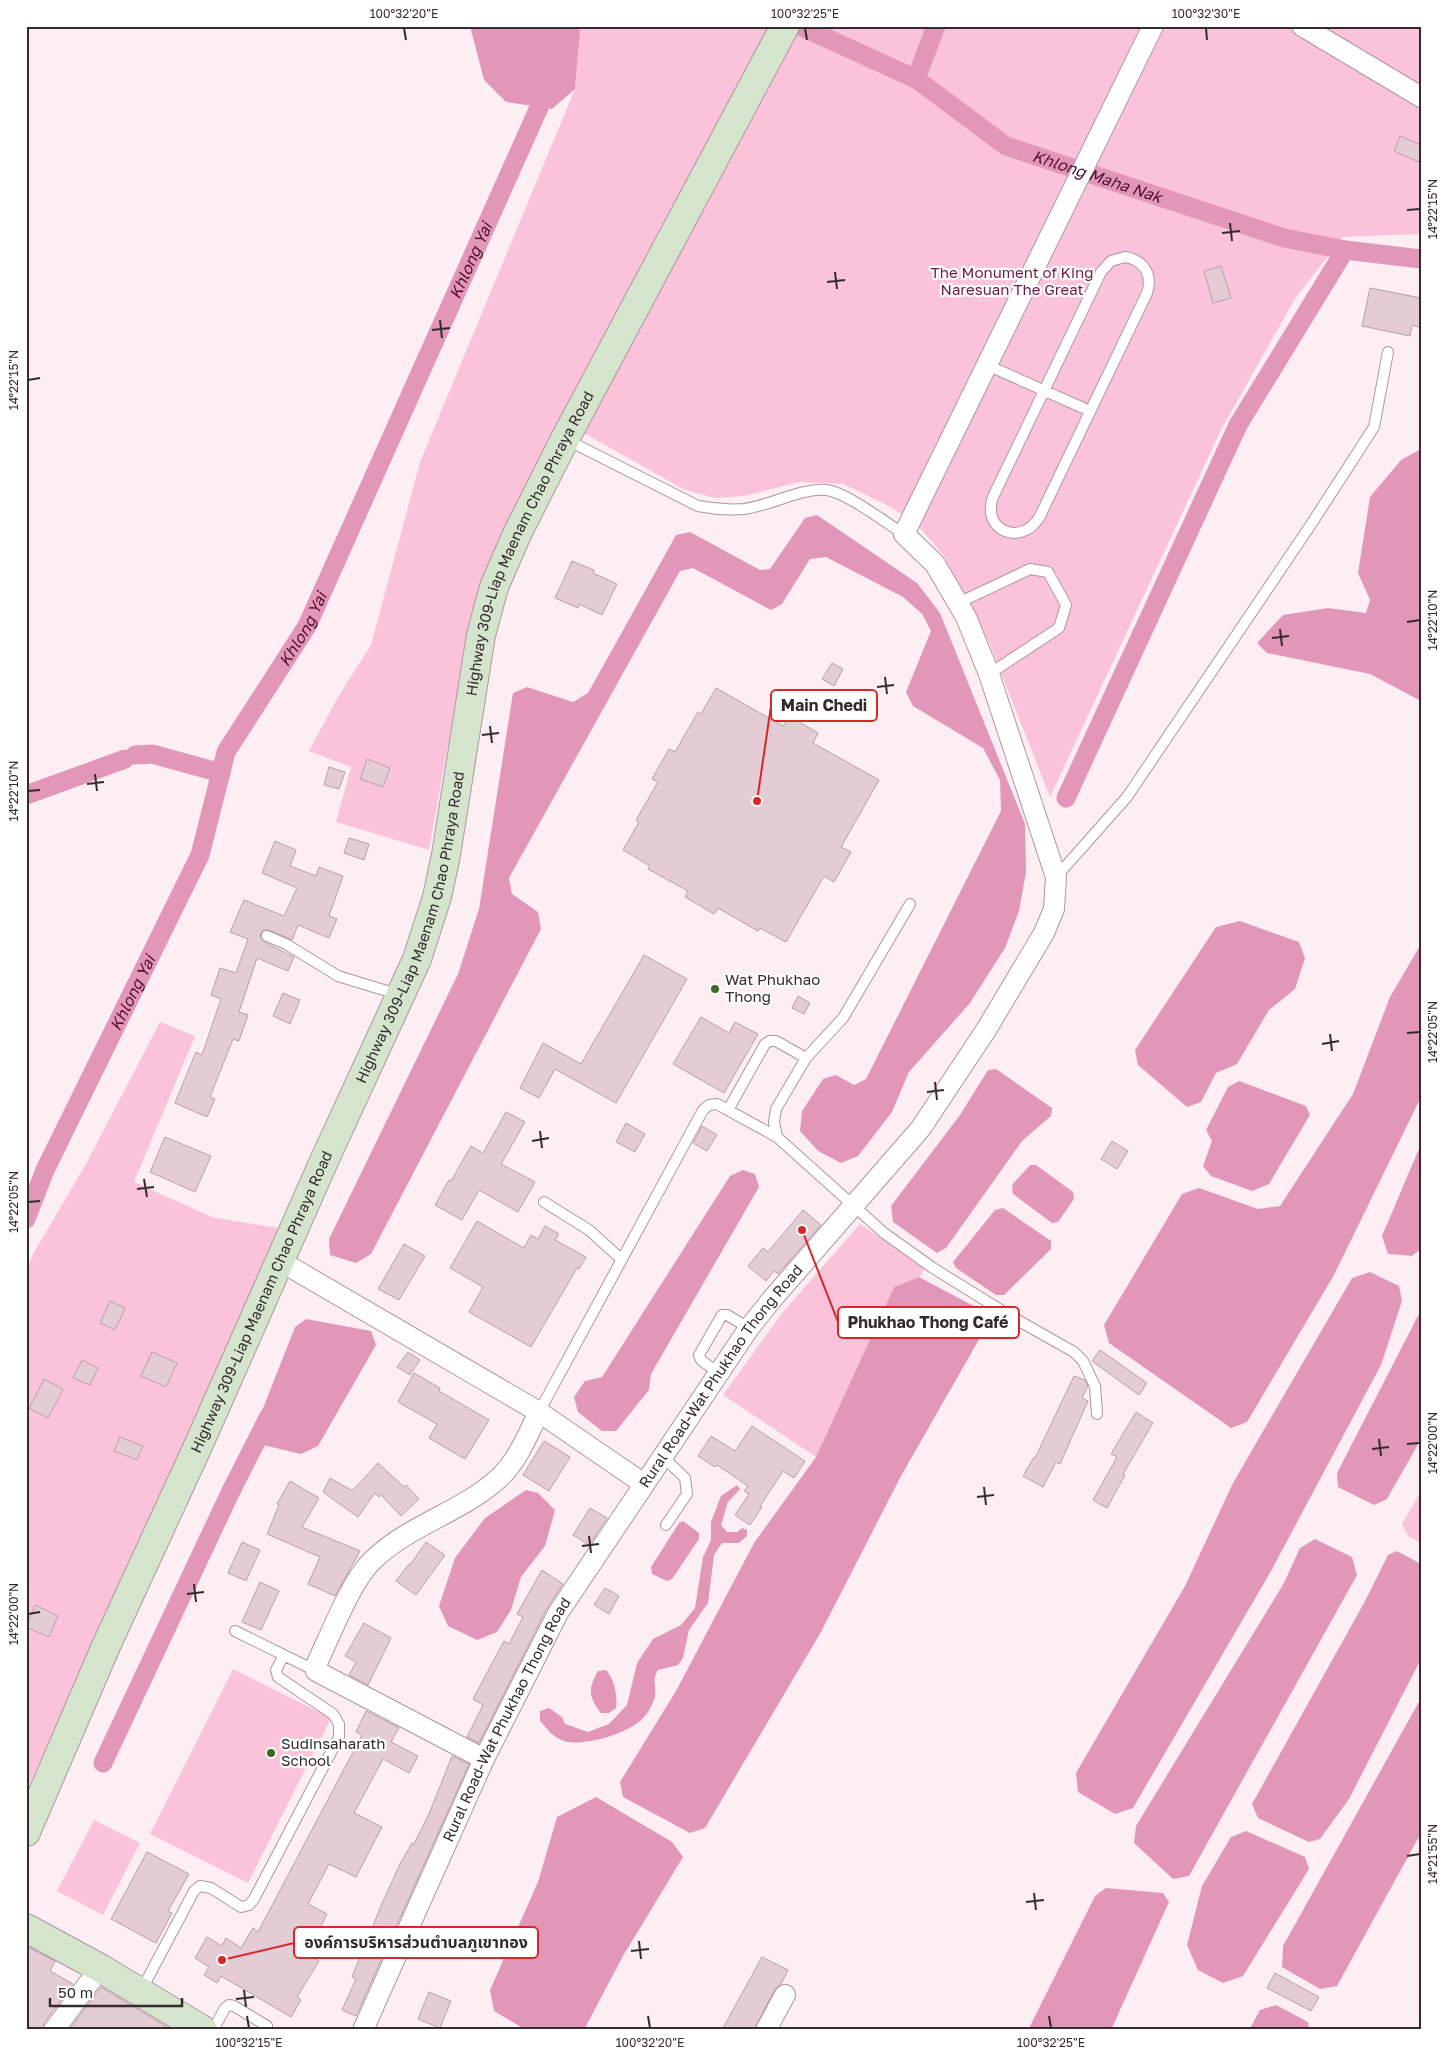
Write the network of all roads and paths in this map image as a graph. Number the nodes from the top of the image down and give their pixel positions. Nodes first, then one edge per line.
1 (785, 26) edge
2 (1153, 26) edge
3 (1302, 26) edge
4 (1421, 97) edge
5 (1388, 352) dead end
6 (986, 365) junction
7 (1044, 391) junction
8 (1090, 412) junction
9 (565, 439) junction
10 (904, 534) junction
11 (958, 603) junction
12 (989, 674) junction
13 (1056, 877) junction
14 (910, 904) dead end
15 (267, 936) dead end
16 (401, 995) junction
17 (806, 1058) junction
18 (728, 1110) junction
19 (777, 1137) junction
20 (544, 1202) dead end
21 (854, 1204) junction
22 (621, 1259) junction
23 (280, 1261) junction
24 (749, 1328) junction
25 (718, 1373) junction
26 (538, 1412) junction
27 (1097, 1414) dead end
28 (662, 1456) junction
29 (644, 1484) junction
30 (666, 1525) dead end
31 (235, 1631) dead end
32 (284, 1655) junction
33 (316, 1672) junction
34 (484, 1759) junction
35 (26, 1832) edge
36 (26, 1928) edge
37 (100, 1968) junction
38 (140, 1992) junction
39 (785, 1995) dead end
40 (267, 2026) dead end
41 (54, 2030) edge
42 (203, 2030) edge
43 (213, 2030) edge
44 (363, 2030) edge
45 (766, 2030) edge

1 - 9 street, Highway 309-Liap Maenam Chao Phraya Road
2 - 6 street
3 - 4 street
5 - 13 lane
6 - 7 lane
6 - 10 street
7 - 8 lane
7 - 8 lane
7 - 8 lane
9 - 10 lane
9 - 16 street, Highway 309-Liap Maenam Chao Phraya Road
10 - 11 street, Rural Road-Wat Phukhao Thong Road
11 - 12 street, Rural Road-Wat Phukhao Thong Road
11 - 12 lane
12 - 13 street, Rural Road-Wat Phukhao Thong Road
13 - 21 street, Rural Road-Wat Phukhao Thong Road
14 - 17 lane
15 - 16 lane
16 - 23 street, Highway 309-Liap Maenam Chao Phraya Road
17 - 18 lane
17 - 19 lane
18 - 19 lane
18 - 22 lane
19 - 21 lane
20 - 22 lane
21 - 24 street, Rural Road-Wat Phukhao Thong Road
21 - 27 lane
22 - 26 lane
23 - 26 street
23 - 35 street, Highway 309-Liap Maenam Chao Phraya Road
24 - 25 street, Rural Road-Wat Phukhao Thong Road
24 - 25 lane
25 - 28 street, Rural Road-Wat Phukhao Thong Road
26 - 29 street
26 - 33 street
28 - 29 street, Rural Road-Wat Phukhao Thong Road
28 - 30 lane
29 - 34 street, Rural Road-Wat Phukhao Thong Road
31 - 32 lane
32 - 33 lane
32 - 38 lane
33 - 34 street
34 - 44 street, Rural Road-Wat Phukhao Thong Road
36 - 37 street
37 - 38 street
37 - 41 street
38 - 42 street
39 - 45 street
40 - 43 lane

